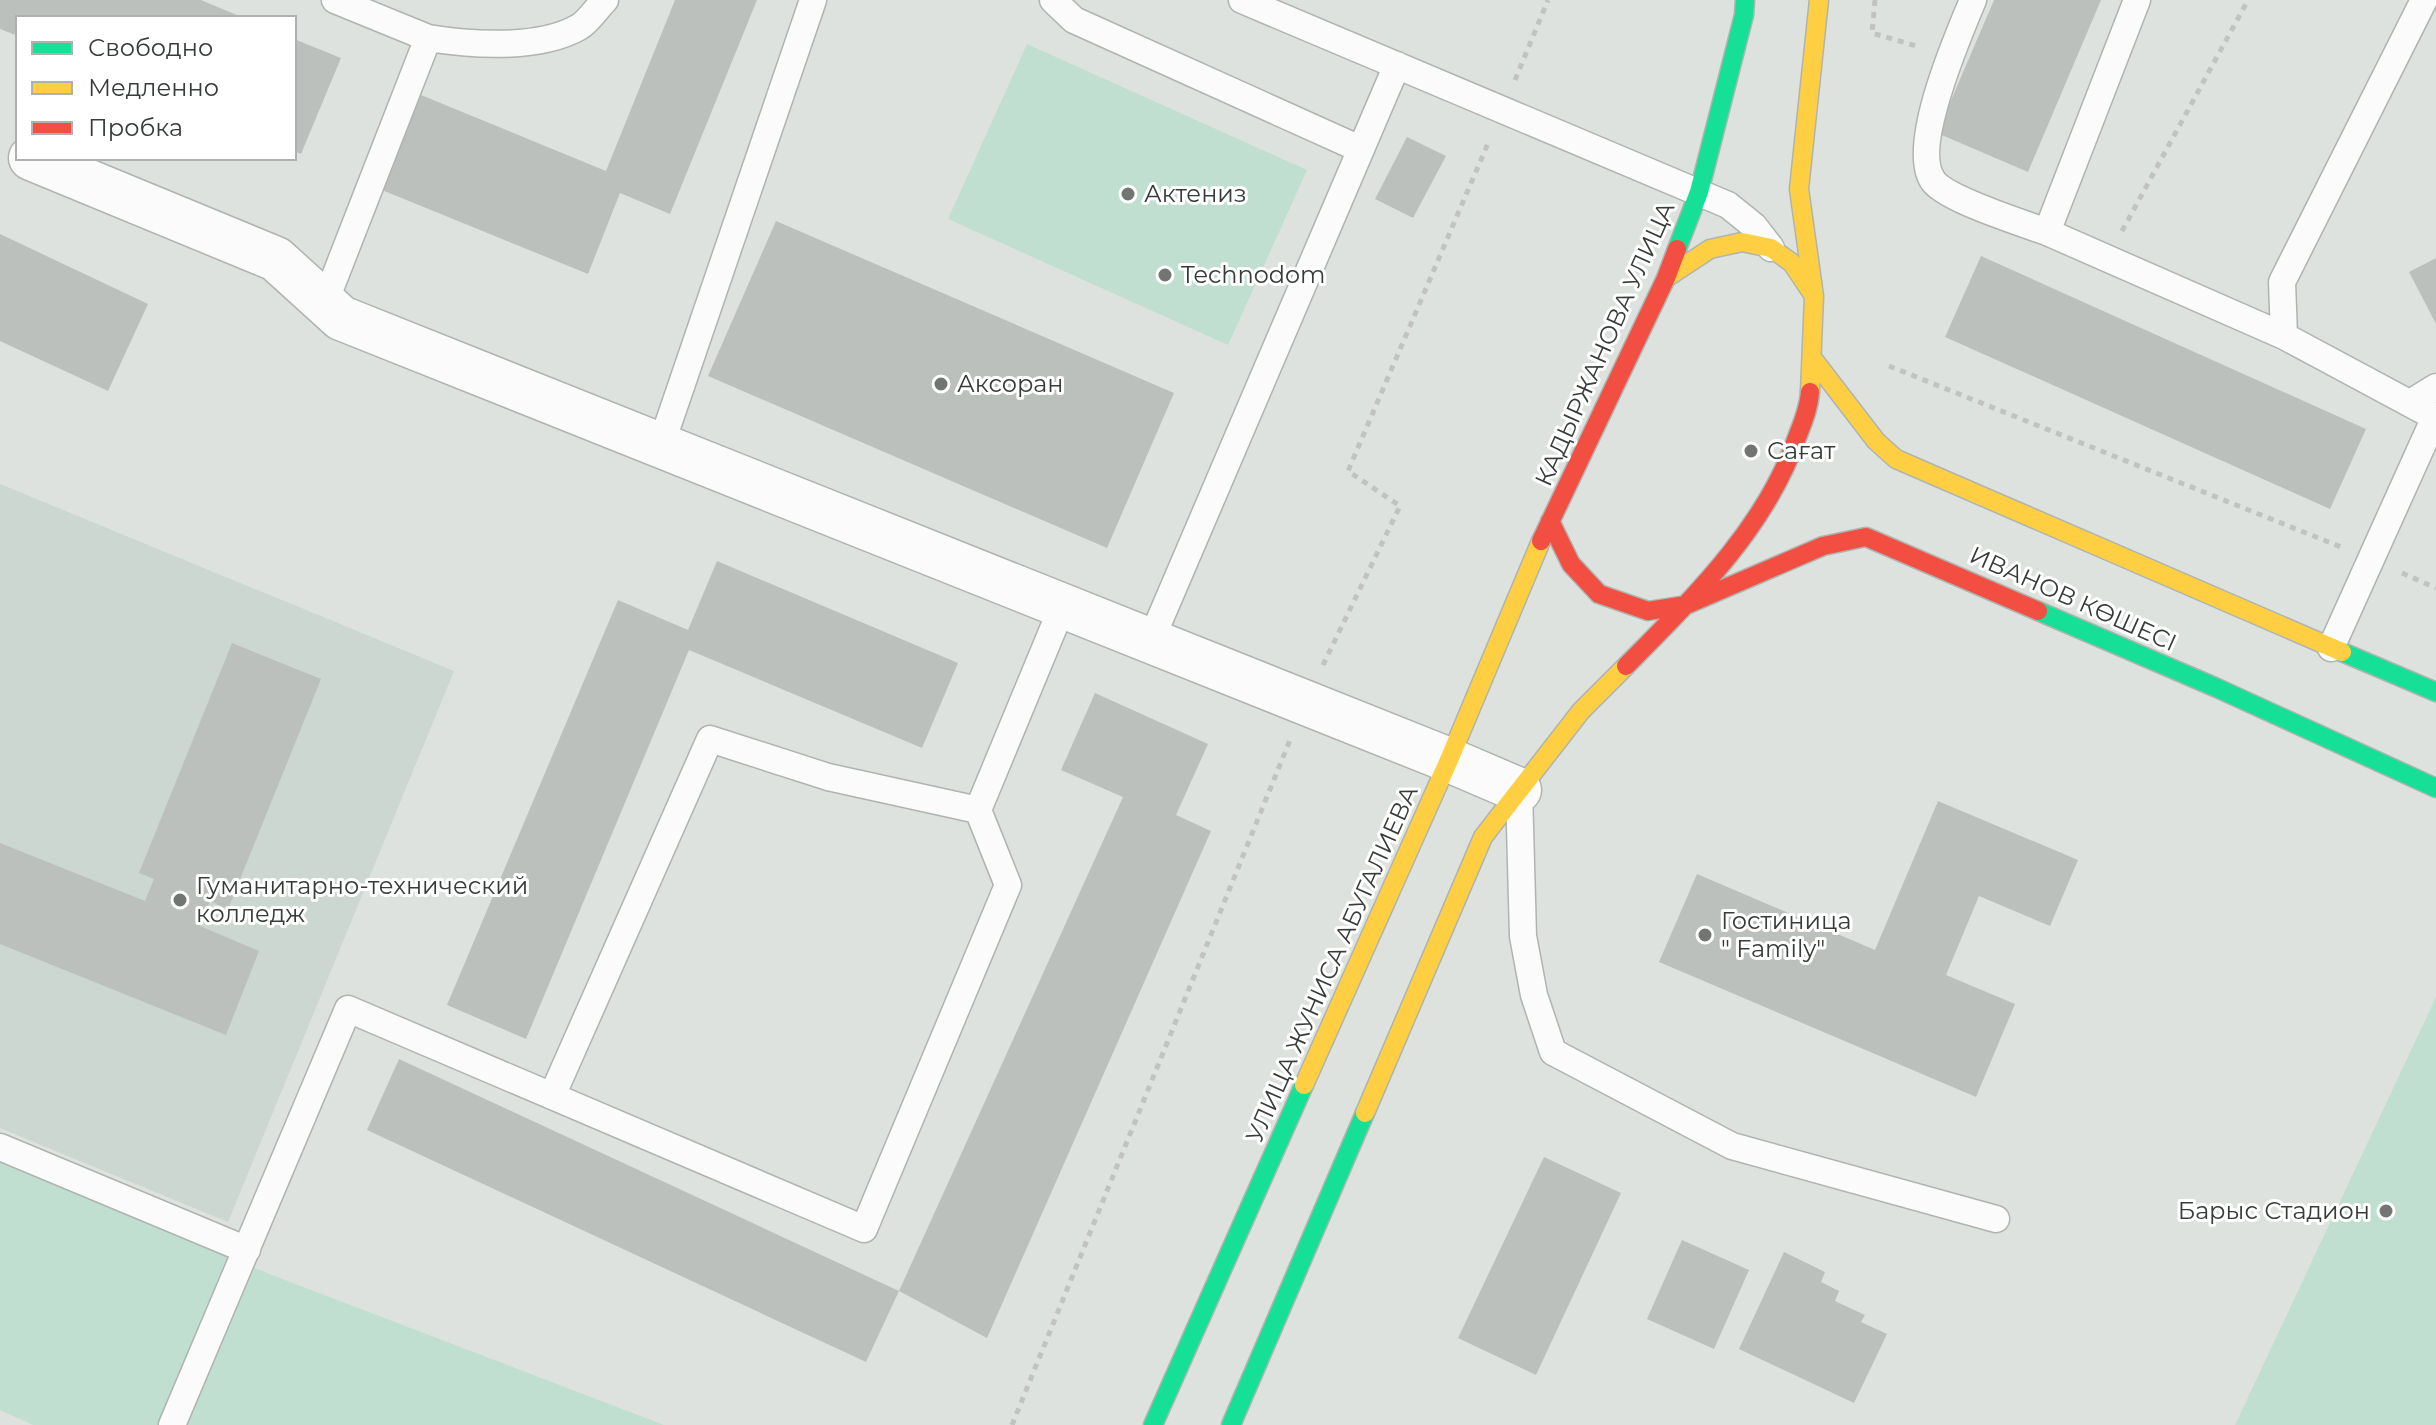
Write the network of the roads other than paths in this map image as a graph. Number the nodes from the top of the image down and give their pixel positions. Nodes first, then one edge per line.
1 (335, 0) edge
2 (605, 0) edge
3 (813, 0) edge
4 (1053, 0) edge
5 (1242, 0) edge
6 (1745, 0) edge
7 (1819, 0) edge
8 (1973, 0) edge
9 (2137, 0) edge
10 (2424, 0) edge
11 (428, 38) junction
12 (1397, 65) junction
13 (1360, 149) junction
14 (36, 160) edge
15 (1699, 192) junction
16 (2047, 232) junction
17 (1771, 248) junction
18 (1666, 278) junction
19 (1814, 296) junction
20 (325, 302) junction
21 (2284, 336) junction
22 (1813, 359) junction
23 (2436, 387) edge
24 (2410, 403) junction
25 (2436, 417) edge
26 (661, 445) junction
27 (1550, 521) junction
28 (1063, 605) junction
29 (1686, 605) junction
30 (1151, 640) junction
31 (2331, 648) junction
32 (2436, 692) edge
33 (1449, 760) junction
34 (2436, 788) edge
35 (1519, 790) junction
36 (978, 810) junction
37 (552, 1096) junction
38 (0, 1147) edge
39 (1996, 1219) dead end
40 (247, 1250) junction
41 (172, 1425) edge
42 (1153, 1425) edge
43 (1231, 1425) edge

1 - 11 lane
2 - 11 lane
3 - 26 lane
4 - 13 lane
5 - 12 lane
6 - 15 main road, КАДЫРЖАНОВА УЛИЦА
7 - 19 main road
8 - 16 lane
9 - 16 lane
10 - 21 lane
11 - 20 lane
12 - 13 lane
12 - 15 lane
13 - 30 lane
14 - 20 street
15 - 17 lane
15 - 18 main road, КАДЫРЖАНОВА УЛИЦА
16 - 21 lane
17 - 18 main road
17 - 19 main road
18 - 27 main road, КАДЫРЖАНОВА УЛИЦА
19 - 22 main road
20 - 26 street
21 - 24 lane
22 - 29 main road
22 - 31 main road
23 - 24 lane
24 - 25 lane
25 - 31 lane
26 - 28 street
27 - 29 main road
27 - 33 main road, УЛИЦА ЖУНИСА АБУГАЛИЕВА
28 - 30 street
28 - 36 lane
29 - 34 main road, ИВАНОВ КӨШЕСІ
29 - 35 main road
30 - 33 street
31 - 32 main road
33 - 35 street
33 - 42 main road, УЛИЦА ЖУНИСА АБУГАЛИЕВА
35 - 39 lane
35 - 43 main road
36 - 37 lane
36 - 37 lane
37 - 40 lane
38 - 40 lane
40 - 41 lane

